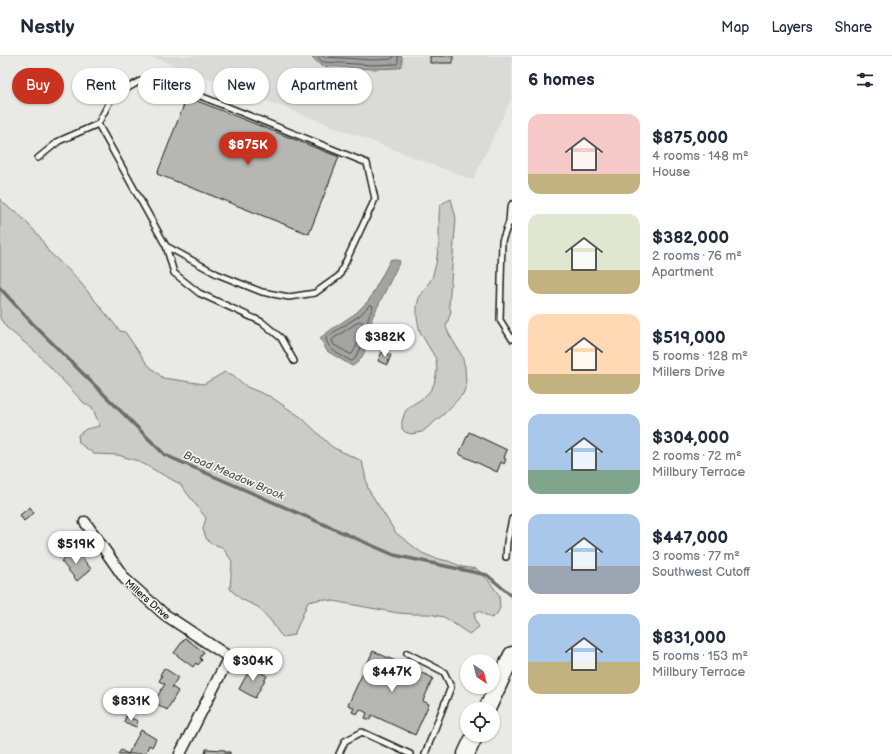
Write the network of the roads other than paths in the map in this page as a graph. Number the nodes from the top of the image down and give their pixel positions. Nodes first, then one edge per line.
1 (98, 124) junction
2 (38, 158) dead end
3 (512, 204) edge
4 (510, 222) edge
5 (166, 246) junction
6 (512, 339) edge
7 (294, 361) dead end
8 (512, 519) edge
9 (85, 522) dead end
10 (506, 557) dead end
11 (407, 653) dead end
12 (512, 655) edge
13 (490, 702) edge
14 (472, 742) edge
15 (180, 754) edge
16 (339, 754) edge
17 (410, 754) edge
18 (425, 754) edge
19 (466, 754) edge

1 - 2 lane
1 - 5 lane
1 - 5 lane
3 - 4 lane
4 - 6 lane
5 - 7 lane
8 - 10 lane
9 - 15 street, Millers Drive
11 - 18 lane
12 - 13 main road
14 - 19 main road
16 - 17 lane

